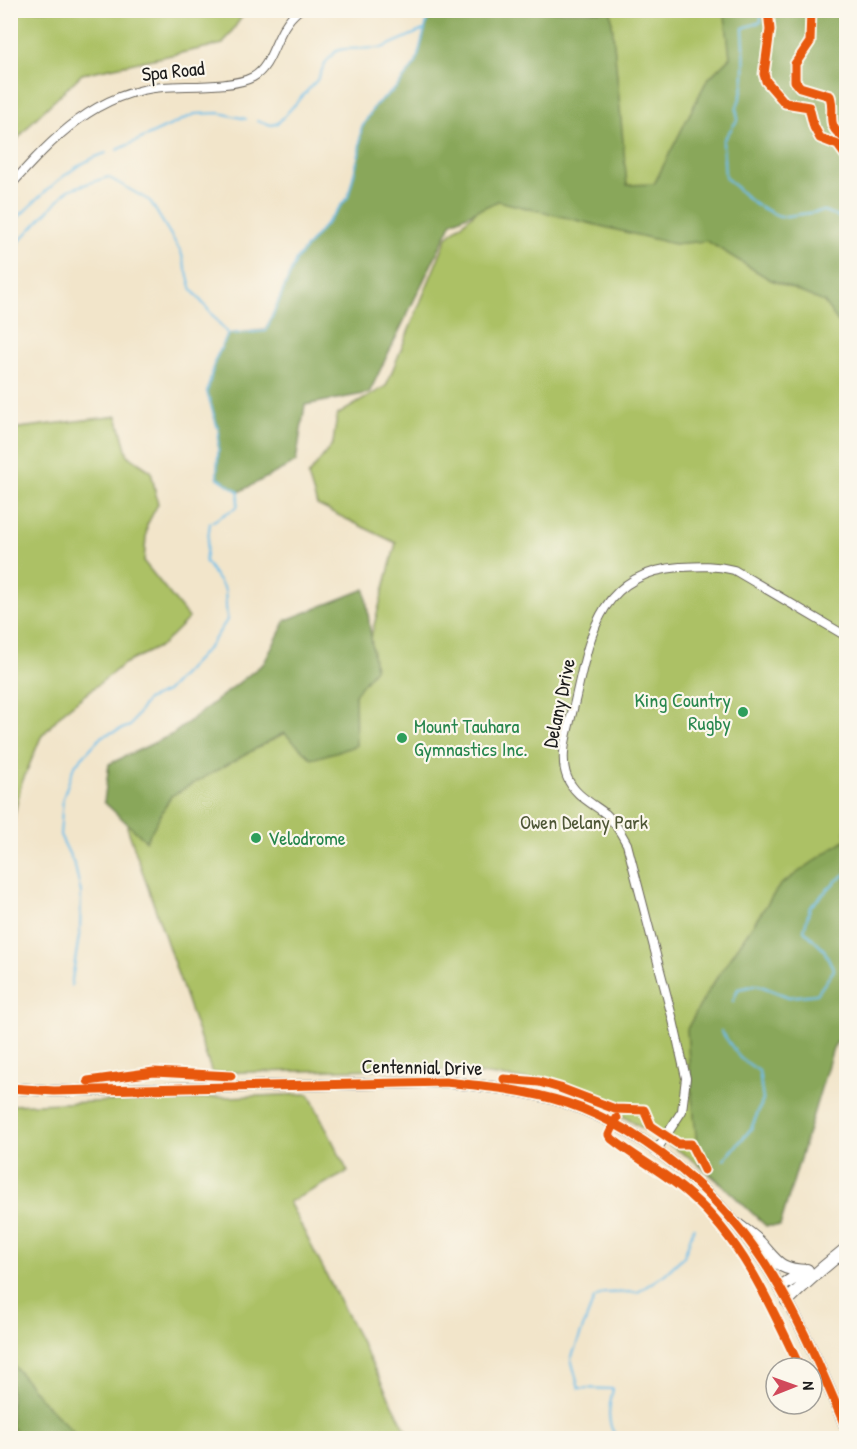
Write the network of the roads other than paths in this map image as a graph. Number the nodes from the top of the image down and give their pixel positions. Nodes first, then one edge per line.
1 (299, 10) edge
2 (10, 186) edge
3 (846, 636) edge
4 (10, 1088) edge
5 (656, 1151) junction
6 (738, 1225) junction
7 (846, 1249) edge
8 (825, 1265) junction
9 (807, 1271) junction
10 (780, 1287) junction
11 (787, 1301) junction
12 (846, 1428) edge

1 - 2 street, Spa Road
3 - 5 street, Delany Drive
4 - 5 main road, Centennial Drive
5 - 6 main road, Centennial Drive
6 - 9 highway
6 - 10 main road, Centennial Drive
7 - 8 highway
8 - 9 highway
8 - 11 highway
9 - 10 highway
10 - 11 main road, Centennial Drive
11 - 12 main road, Centennial Drive

